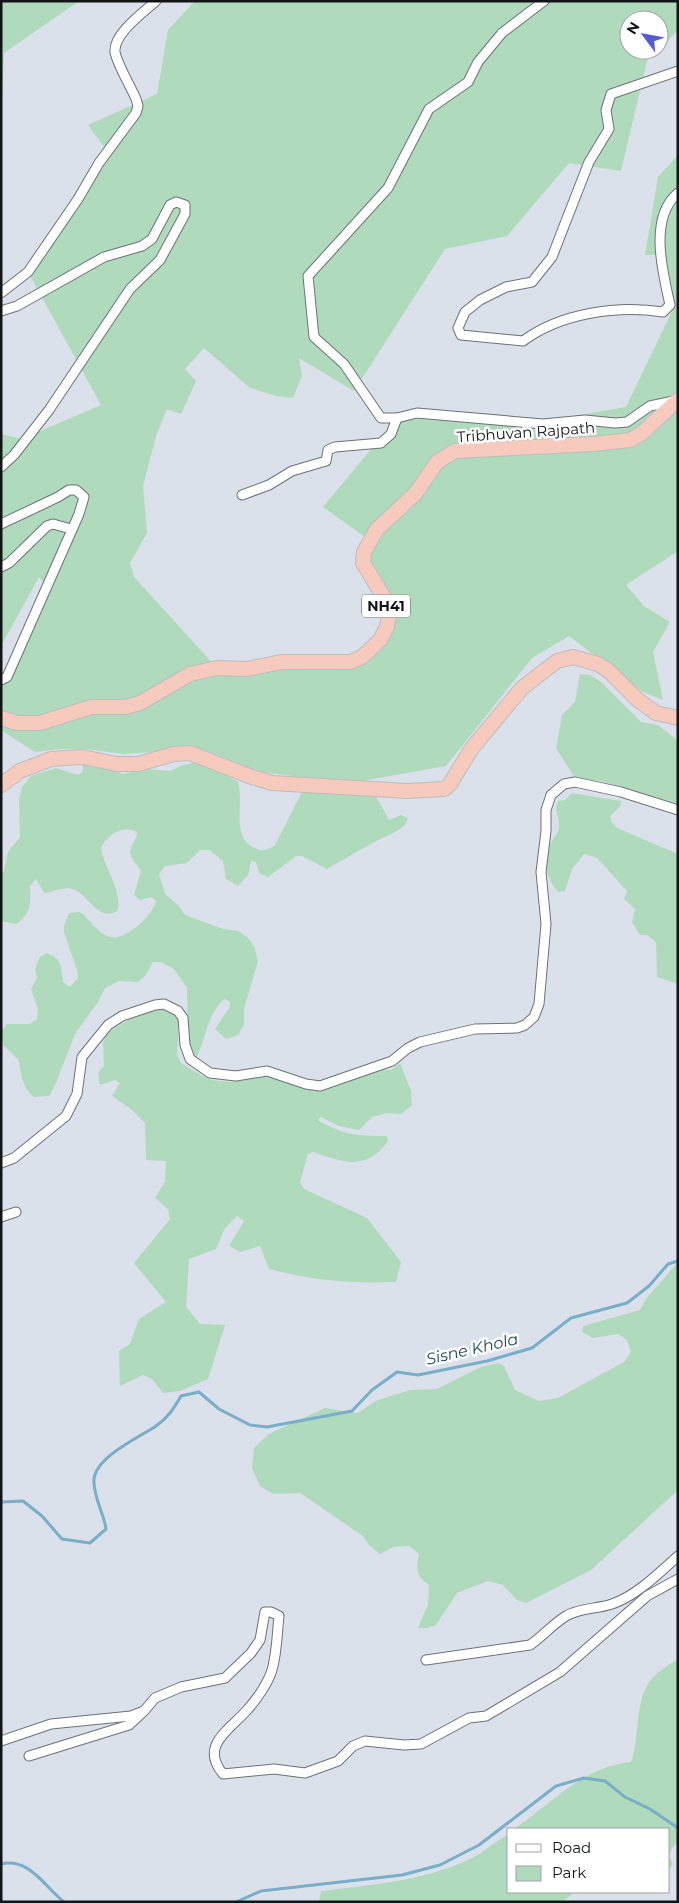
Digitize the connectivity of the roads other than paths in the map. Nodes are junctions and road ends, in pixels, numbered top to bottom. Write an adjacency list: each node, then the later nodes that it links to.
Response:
1 (156, 1): 5 (street)
2 (544, 1): 8 (street)
3 (678, 71): 4 (street)
4 (678, 193)
5 (1, 294)
6 (1, 311): 9 (street)
7 (678, 400): 8 (street); 15 (highway, Tribhuvan Rajpath / NH41)
8 (397, 418): 10 (street)
9 (1, 467)
10 (242, 495)
11 (1, 524): 12 (street)
12 (71, 529): 13 (street); 14 (street)
13 (1, 567)
14 (1, 680)
15 (1, 718)
16 (678, 718): 17 (highway)
17 (1, 785)
18 (678, 810): 19 (street)
19 (1, 1163)
20 (16, 1212): 21 (street)
21 (1, 1217)
22 (678, 1556): 24 (street)
23 (678, 1579): 25 (street)
24 (639, 1588): 25 (street); 26 (street)
25 (648, 1596): 27 (street)
26 (426, 1660)
27 (144, 1711): 28 (street); 29 (street)
28 (1, 1741)
29 (29, 1756)

